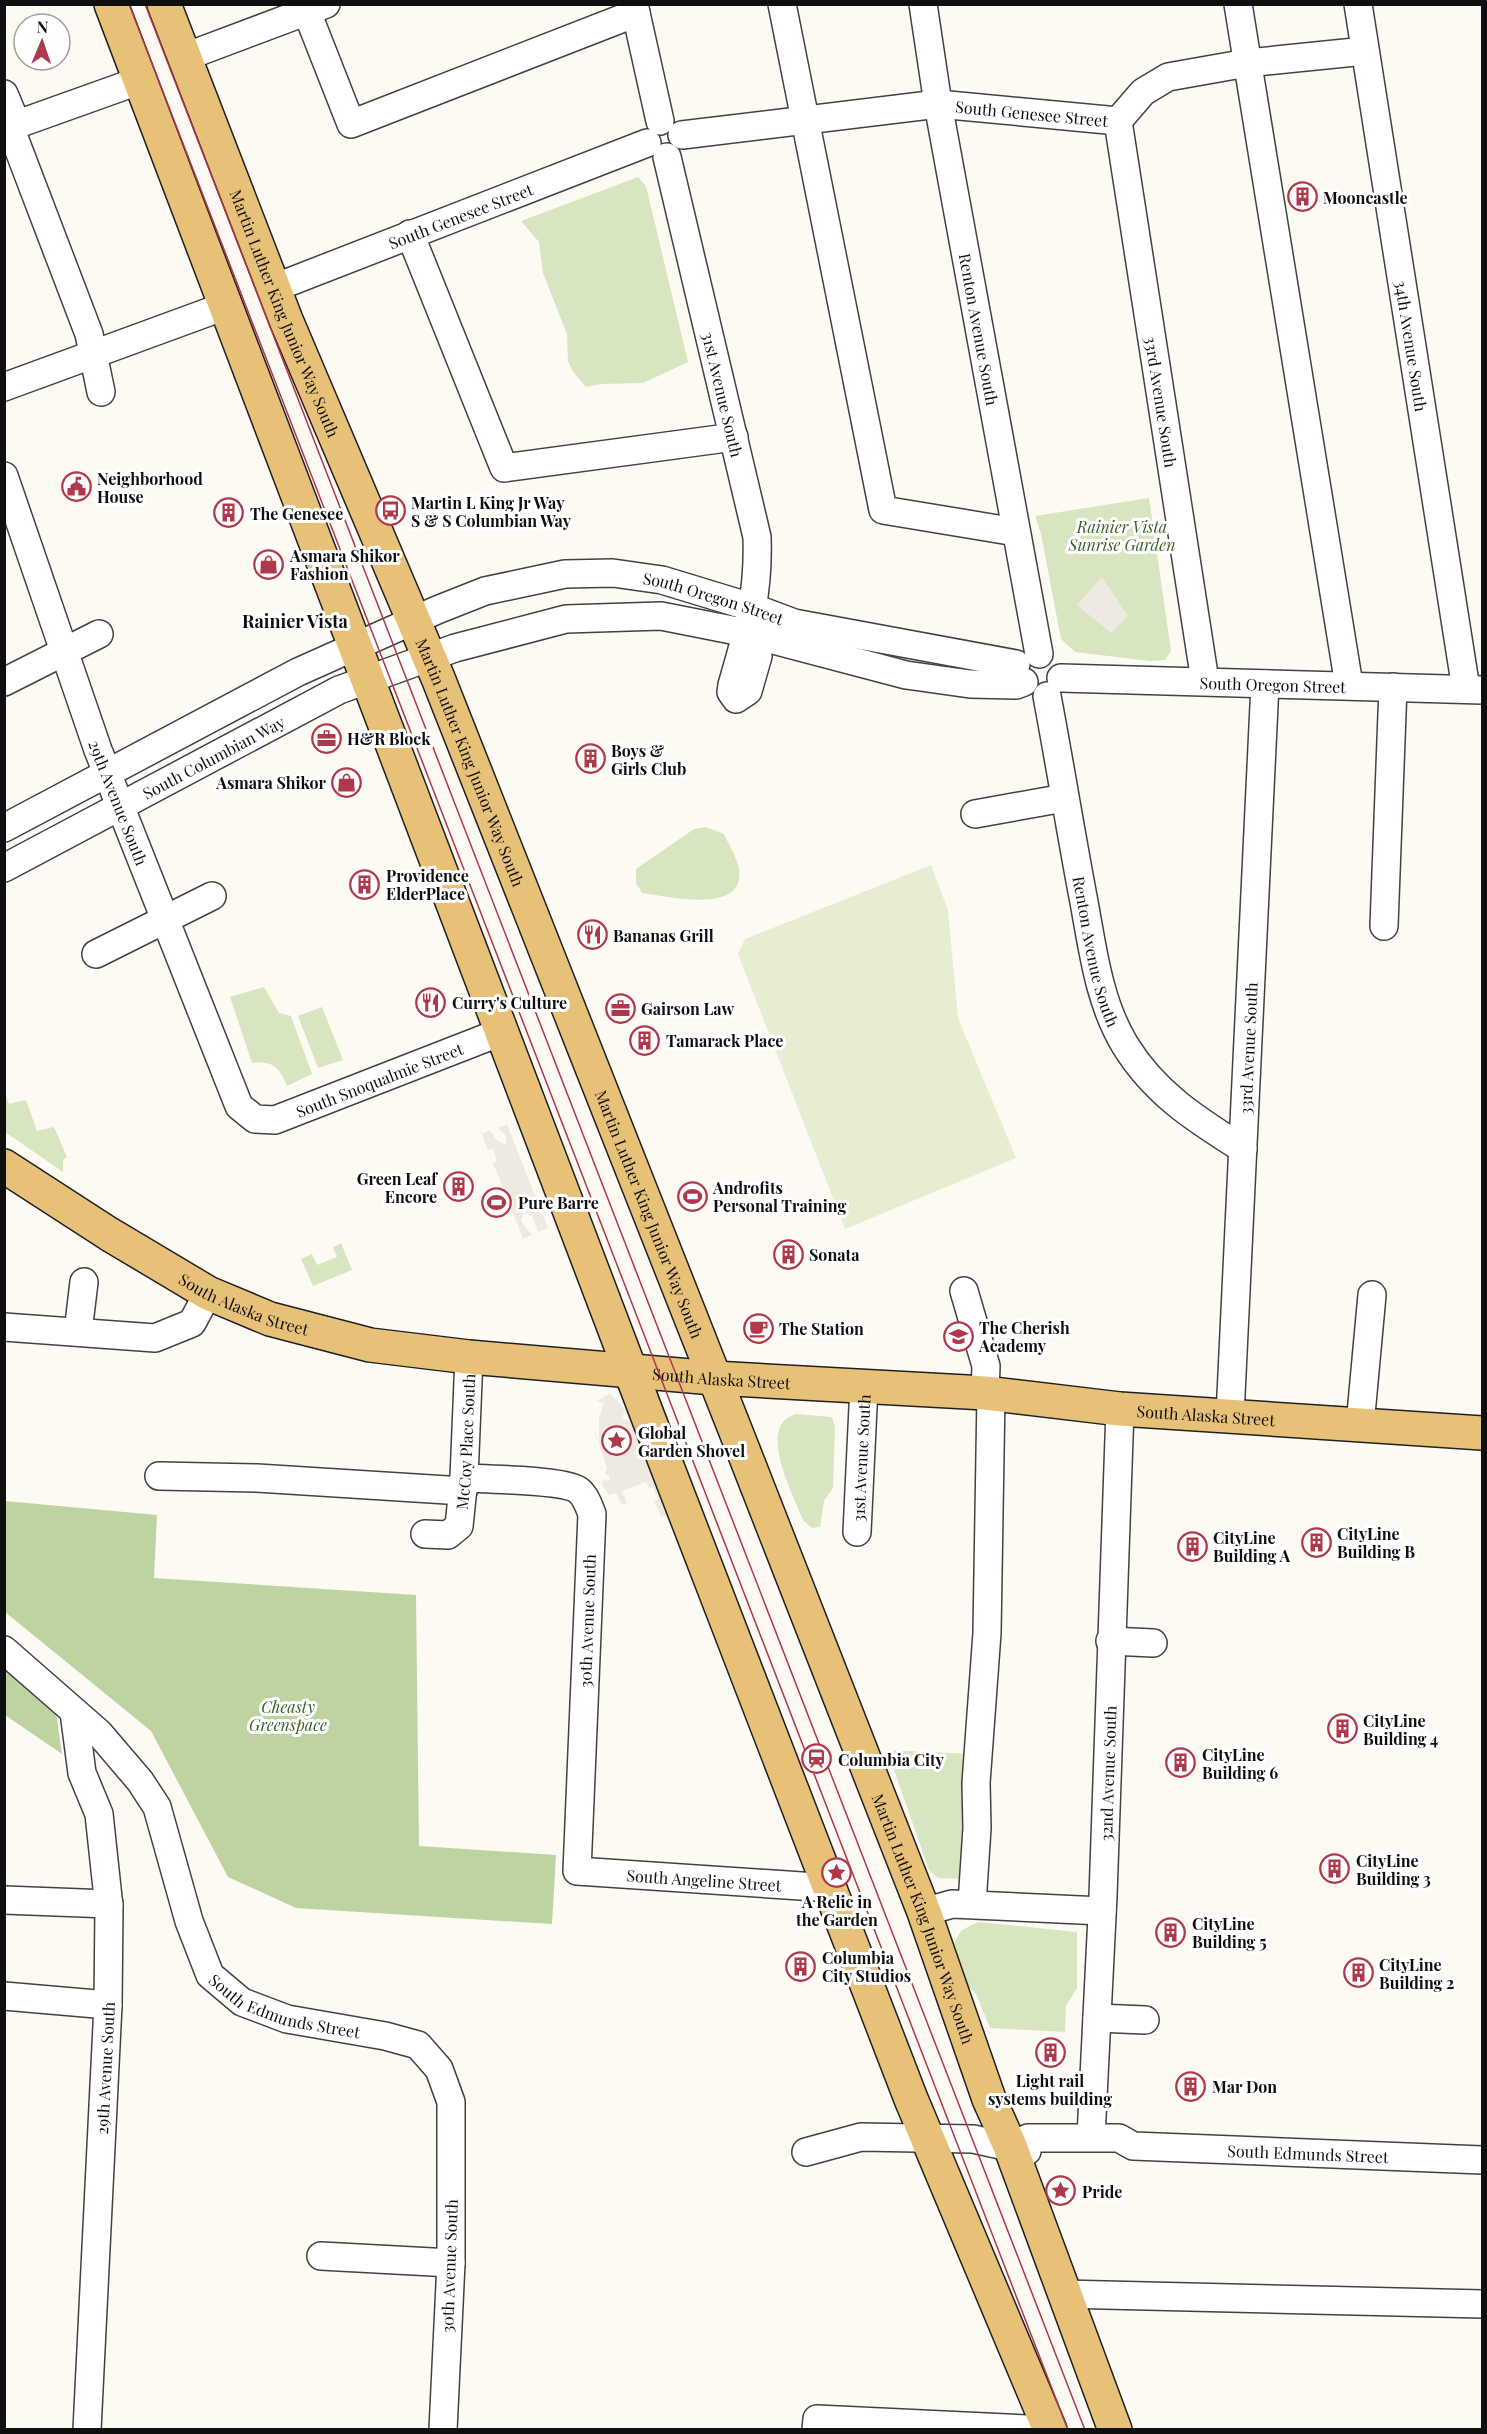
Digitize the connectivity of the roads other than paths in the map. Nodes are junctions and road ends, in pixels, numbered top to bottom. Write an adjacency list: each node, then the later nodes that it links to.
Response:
1 (111, 4): 12 (main road)
2 (164, 4): 10 (main road, Martin Luther King Junior Way South)
3 (782, 4): 15 (street)
4 (923, 4): 14 (street, Renton Avenue South)
5 (1238, 4): 11 (street)
6 (1358, 4): 9 (street, 34th Avenue South)
7 (314, 8): 8 (street); 10 (street)
8 (635, 9): 18 (street, 31st Avenue South)
9 (1365, 51): 11 (street, South Genesee Street); 43 (street, 34th Avenue South)
10 (184, 57): 20 (main road, Martin Luther King Junior Way South)
11 (1247, 63): 16 (street, South Genesee Street); 40 (street)
12 (141, 80): 17 (street); 21 (main road)
13 (4, 94): 17 (street)
14 (938, 104): 15 (street, South Genesee Street); 16 (street, South Genesee Street); 27 (street, Renton Avenue South)
15 (803, 119): 18 (street, South Genesee Street); 27 (street)
16 (1118, 121): 37 (street, 33rd Avenue South)
17 (10, 127): 22 (street)
18 (664, 139): 19 (street, South Genesee Street); 25 (street, 31st Avenue South)
19 (410, 234): 20 (street, South Genesee Street); 25 (street)
20 (274, 288): 30 (main road, Martin Luther King Junior Way South)
21 (225, 306): 22 (street); 32 (main road)
22 (93, 355): 23 (street); 24 (street)
23 (4, 387)
24 (101, 392)
25 (734, 437): 29 (street, 31st Avenue South)
26 (4, 476): 28 (street, 29th Avenue South)
27 (1016, 532): 35 (street, Renton Avenue South)
28 (14, 536): 33 (street, 29th Avenue South)
29 (751, 620): 30 (street, South Oregon Street); 34 (street, South Oregon Street); 35 (street, South Oregon Street)
30 (413, 621): 32 (street, South Columbian Way); 34 (main road, Martin Luther King Junior Way South)
31 (99, 634): 33 (street)
32 (356, 648): 36 (main road); 44 (street, South Columbian Way)
33 (63, 652): 38 (street); 44 (street, 29th Avenue South)
34 (428, 658): 36 (street, South Columbian Way); 66 (main road, Martin Luther King Junior Way South)
35 (1026, 667): 41 (street)
36 (367, 679): 46 (street, South Columbian Way); 54 (main road)
37 (1205, 681): 39 (street, South Oregon Street); 41 (street, South Oregon Street)
38 (4, 682)
39 (1266, 684): 40 (street, South Oregon Street); 56 (street, 33rd Avenue South)
40 (1349, 685): 42 (street, South Oregon Street)
41 (1054, 687): 45 (street, Renton Avenue South)
42 (1393, 687): 43 (street, South Oregon Street); 52 (street)
43 (1474, 690)
44 (107, 774): 46 (street, 29th Avenue South); 48 (street, South Columbian Way)
45 (1064, 798): 47 (street); 56 (street, Renton Avenue South)
46 (121, 808): 49 (street, South Columbian Way); 51 (street, 29th Avenue South)
47 (975, 814)
48 (4, 828)
49 (4, 868)
50 (212, 896): 51 (street)
51 (165, 921): 53 (street); 55 (street, 29th Avenue South)
52 (1384, 926)
53 (96, 954)
54 (501, 1032): 55 (street, South Snoqualmie Street); 65 (main road)
55 (255, 1119)
56 (1243, 1149): 70 (street, 33rd Avenue South)
57 (4, 1166): 60 (main road, South Alaska Street)
58 (84, 1282): 63 (street)
59 (964, 1291): 68 (street)
60 (208, 1293): 63 (street); 64 (main road, South Alaska Street)
61 (1372, 1295): 71 (street)
62 (4, 1327): 63 (street)
63 (78, 1332)
64 (469, 1357): 65 (main road, South Alaska Street); 74 (street, McCoy Place South)
65 (630, 1370): 66 (main road, South Alaska Street); 82 (main road)
66 (714, 1378): 67 (main road, South Alaska Street); 87 (main road, Martin Luther King Junior Way South)
67 (864, 1386): 68 (main road, South Alaska Street); 75 (street, 31st Avenue South)
68 (988, 1393): 69 (main road, South Alaska Street); 85 (street)
69 (1120, 1409): 70 (main road, South Alaska Street); 77 (street, 32nd Avenue South)
70 (1230, 1416): 71 (main road, South Alaska Street)
71 (1360, 1425): 72 (main road, South Alaska Street)
72 (1482, 1433)
73 (159, 1476): 74 (street, 30th Avenue South)
74 (464, 1484): 76 (street, McCoy Place South); 81 (street, 30th Avenue South)
75 (856, 1532)
76 (425, 1534)
77 (1110, 1641): 78 (street); 86 (street, 32nd Avenue South)
78 (1153, 1643)
79 (4, 1650): 80 (street, South Edmunds Street)
80 (74, 1712): 84 (street, 29th Avenue South); 92 (street, South Edmunds Street)
81 (577, 1871): 82 (street, South Angeline Street)
82 (831, 1888): 94 (main road)
83 (4, 1900): 84 (street)
84 (109, 1904): 89 (street, 29th Avenue South)
85 (972, 1904): 86 (street); 87 (street)
86 (1102, 1911): 90 (street, 32nd Avenue South)
87 (924, 1912): 95 (main road, Martin Luther King Junior Way South)
88 (4, 1996): 89 (street)
89 (108, 2005): 104 (street, 29th Avenue South)
90 (1097, 2018): 91 (street); 93 (street, 32nd Avenue South)
91 (1145, 2020)
92 (451, 2102): 100 (street, 30th Avenue South)
93 (1091, 2137): 95 (street, South Edmunds Street); 96 (street, South Edmunds Street)
94 (927, 2138): 95 (street, South Edmunds Street); 97 (street, South Edmunds Street); 106 (main road)
95 (1010, 2146): 96 (street, South Edmunds Street); 101 (main road, Martin Luther King Junior Way South)
96 (1133, 2146): 98 (street, South Edmunds Street)
97 (806, 2152)
98 (1482, 2160)
99 (321, 2256): 100 (street)
100 (450, 2263): 105 (street, 30th Avenue South)
101 (1063, 2294): 102 (street); 107 (main road, Martin Luther King Junior Way South)
102 (1482, 2304)
103 (817, 2424): 106 (street)
104 (87, 2430)
105 (443, 2430)
106 (1049, 2430)
107 (1115, 2430)

